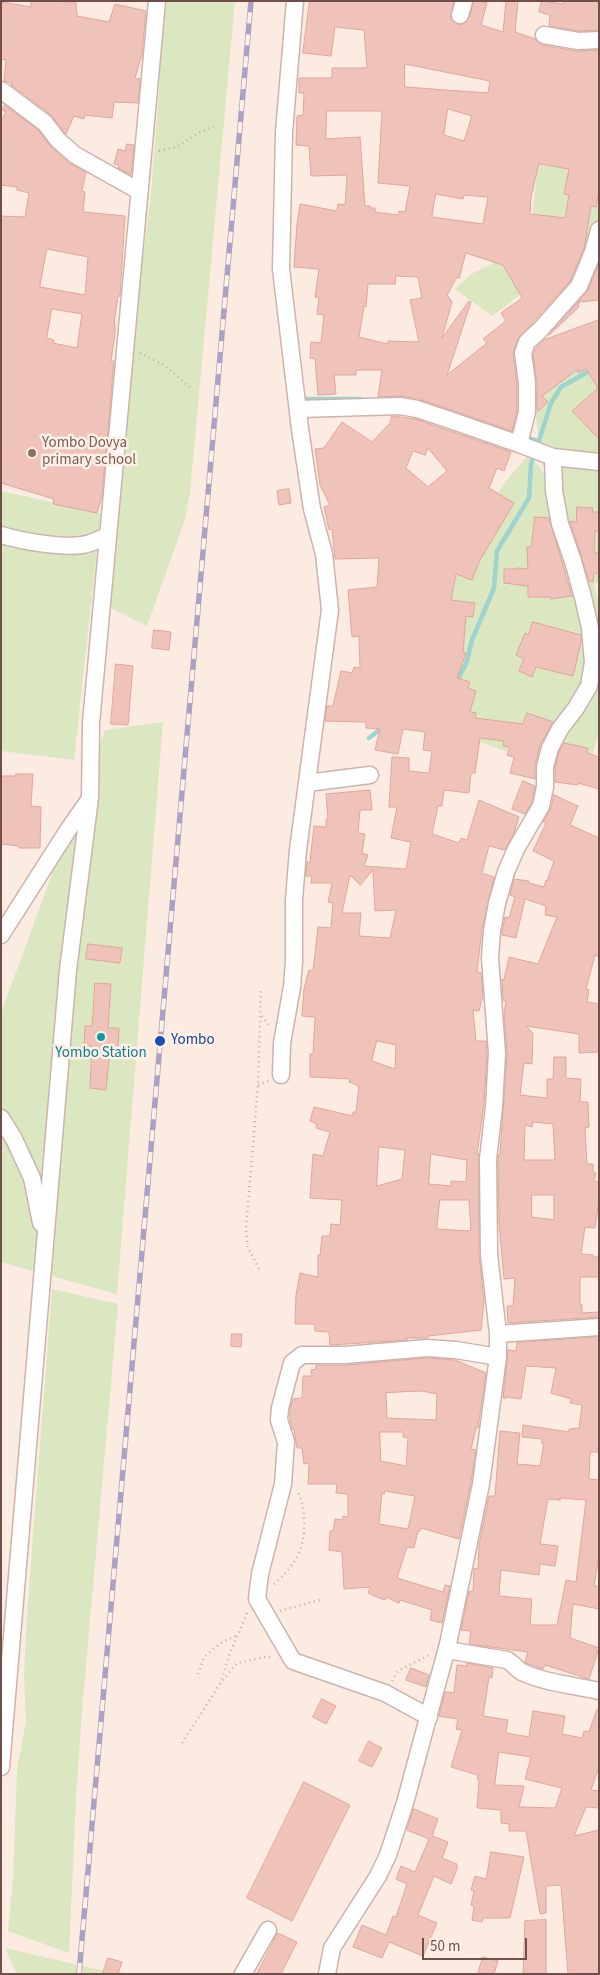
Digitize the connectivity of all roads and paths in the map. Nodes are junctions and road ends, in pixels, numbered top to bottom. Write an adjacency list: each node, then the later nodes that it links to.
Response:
1 (157, 1): 7 (street)
2 (296, 1): 12 (street)
3 (544, 35): 4 (street)
4 (599, 40)
5 (1, 90): 8 (street)
6 (217, 125): 7 (path)
7 (143, 155): 8 (street)
8 (139, 191): 10 (street)
9 (599, 230): 13 (street)
10 (125, 345): 11 (path); 17 (street)
11 (193, 390)
12 (298, 409): 13 (street); 19 (street)
13 (519, 444): 14 (street)
14 (553, 457): 15 (street); 28 (street)
15 (599, 462)
16 (1, 535): 17 (street)
17 (107, 536): 20 (street)
18 (370, 775): 19 (street)
19 (307, 783): 23 (street)
20 (90, 798): 21 (street); 25 (street)
21 (1, 935)
22 (261, 989): 26 (path)
23 (281, 1075)
24 (1, 1118): 25 (street)
25 (45, 1241): 33 (street)
26 (259, 1269)
27 (599, 1327): 28 (street)
28 (498, 1334): 29 (street)
29 (498, 1357): 30 (street); 36 (street)
30 (283, 1484): 31 (street); 31 (path)
31 (256, 1599): 34 (street); 35 (path)
32 (323, 1599): 34 (path)
33 (7, 1608): 42 (street)
34 (267, 1615): 37 (street)
35 (238, 1634): 38 (path); 39 (path)
36 (448, 1647): 40 (street); 41 (path); 43 (street)
37 (293, 1661): 39 (path); 41 (street)
38 (198, 1674)
39 (220, 1684): 44 (path)
40 (599, 1691)
41 (385, 1693): 43 (street)
42 (4, 1700): 45 (street)
43 (430, 1717): 48 (street)
44 (182, 1743)
45 (1, 1767)
46 (268, 1930): 47 (street)
47 (243, 1974)
48 (327, 1974)

